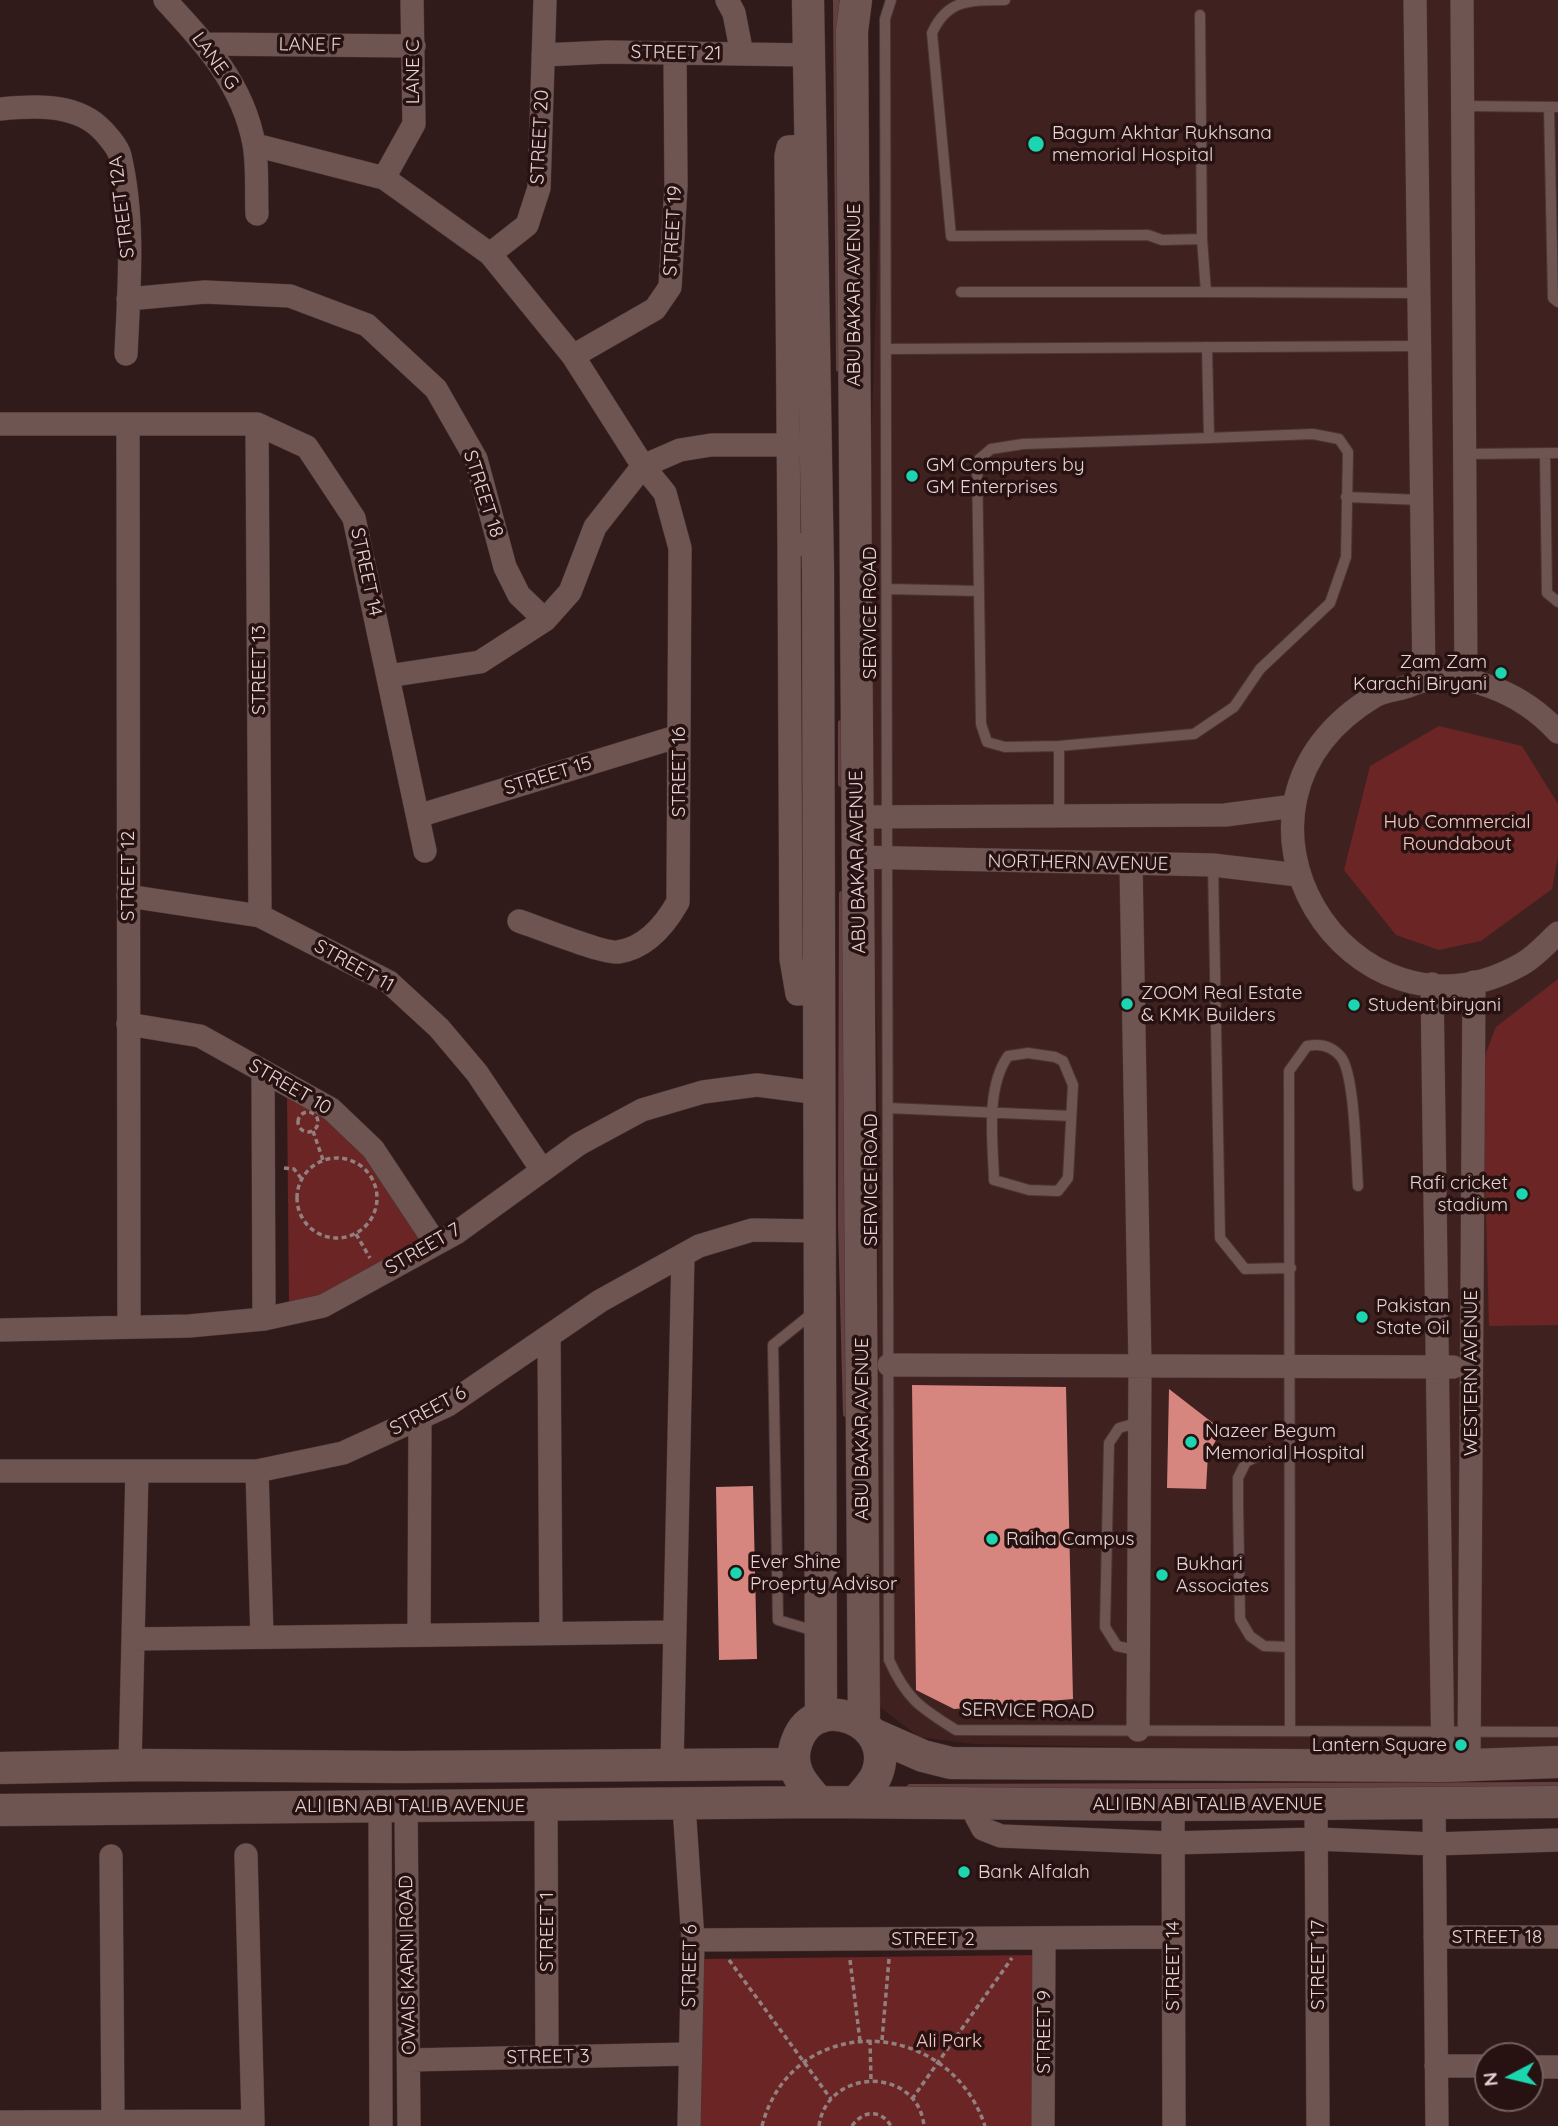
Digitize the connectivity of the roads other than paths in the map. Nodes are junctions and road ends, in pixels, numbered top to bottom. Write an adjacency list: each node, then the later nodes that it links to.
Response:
1 (165, 0): 12 (street, LANE G)
2 (412, 0): 13 (street, LANE C)
3 (544, 0): 16 (street, STREET 20)
4 (727, 0): 15 (street)
5 (808, 0): 17 (main road, ABU BAKAR AVENUE)
6 (856, 0): 59 (main road, ABU BAKAR AVENUE)
7 (891, 0): 33 (lane, SERVICE ROAD)
8 (1005, 0): 24 (lane)
9 (1415, 0): 28 (street)
10 (1462, 0): 18 (street)
11 (1200, 15): 24 (lane)
12 (206, 44): 13 (street, LANE F); 21 (street, LANE G)
13 (414, 46): 22 (street, LANE C)
14 (674, 53): 15 (street, STREET 21); 16 (street, STREET 21); 35 (street, STREET 19)
15 (742, 54): 17 (street, STREET 21)
16 (543, 55): 25 (street, STREET 20)
17 (809, 55): 40 (main road, ABU BAKAR AVENUE)
18 (1463, 106): 19 (lane); 43 (street)
19 (1553, 107): 30 (lane)
20 (0, 109): 29 (street, STREET 12A)
21 (255, 145): 22 (street); 23 (street, LANE G)
22 (384, 178): 25 (street, STREET 16)
23 (257, 214)
24 (1202, 239): 27 (lane)
25 (490, 254): 35 (street, STREET 16)
26 (961, 292): 27 (lane)
27 (1206, 292): 28 (lane)
28 (1419, 293): 31 (street)
29 (128, 299): 34 (street, STREET 12A); 50 (street, STREET 18)
30 (1558, 302)
31 (1420, 346): 32 (lane); 46 (street)
32 (1207, 347): 33 (lane); 39 (lane)
33 (886, 349): 47 (lane, SERVICE ROAD)
34 (127, 354)
35 (573, 356): 44 (street, STREET 16)
36 (0, 424): 37 (street, STREET 14)
37 (128, 424): 38 (street, STREET 14); 68 (street, STREET 12)
38 (257, 424): 51 (street, STREET 14); 69 (street, STREET 13)
39 (1209, 438): 45 (lane); 48 (lane)
40 (801, 445): 44 (street); 76 (main road, ABU BAKAR AVENUE)
41 (1545, 453): 42 (lane); 43 (lane); 49 (lane)
42 (1558, 453)
43 (1465, 454): 53 (street)
44 (643, 466): 50 (street); 55 (street, STREET 16)
45 (1346, 497): 46 (lane); 56 (lane)
46 (1422, 500): 52 (street)
47 (888, 589): 48 (lane); 61 (lane, SERVICE ROAD)
48 (979, 591): 56 (lane)
49 (1558, 603)
50 (545, 620): 51 (street)
51 (388, 676): 58 (street, STREET 14)
52 (1424, 680): 53 (street); 57 (street)
53 (1466, 680): 54 (street)
54 (1558, 732)
55 (679, 736): 58 (street, STREET 15); 70 (street, STREET 16)
56 (1059, 746): 60 (lane)
57 (1294, 806): 60 (street); 67 (street)
58 (418, 816): 62 (street, STREET 14)
59 (857, 817): 61 (street); 63 (main road, ABU BAKAR AVENUE)
60 (1059, 817): 61 (street)
61 (888, 818): 64 (lane, SERVICE ROAD)
62 (425, 850)
63 (858, 856): 64 (street, NORTHERN AVENUE); 111 (main road, ABU BAKAR AVENUE)
64 (889, 859): 65 (street, NORTHERN AVENUE); 77 (lane, SERVICE ROAD)
65 (1131, 864): 66 (street, NORTHERN AVENUE); 92 (street)
66 (1213, 865): 67 (street, NORTHERN AVENUE); 85 (lane)
67 (1298, 875): 73 (street)
68 (128, 896): 69 (street, STREET 11); 74 (street, STREET 12)
69 (261, 916): 80 (street, STREET 11)
70 (519, 921)
71 (1558, 933): 72 (street)
72 (1474, 982): 73 (street); 95 (street, WESTERN AVENUE)
73 (1432, 984): 94 (street, WESTERN AVENUE)
74 (128, 1024): 75 (street, STREET 10); 88 (street, STREET 12)
75 (263, 1071): 83 (street, STREET 10); 87 (street)
76 (819, 1093): 80 (street, STREET 7); 82 (main road, ABU BAKAR AVENUE)
77 (888, 1108): 78 (lane); 91 (lane, SERVICE ROAD)
78 (993, 1111): 79 (lane); 79 (lane); 79 (lane)
79 (1071, 1116)
80 (542, 1170): 83 (street, STREET 7)
81 (1358, 1186): 85 (lane)
82 (819, 1231): 84 (street, STREET 6); 86 (main road, ABU BAKAR AVENUE)
83 (436, 1244): 87 (street, STREET 7)
84 (683, 1255): 90 (street, STREET 6); 102 (street)
85 (1291, 1268): 93 (lane)
86 (819, 1308): 104 (main road, ABU BAKAR AVENUE); 104 (lane)
87 (264, 1319): 88 (street, STREET 7)
88 (129, 1327): 89 (street, STREET 7)
89 (0, 1330)
90 (550, 1335): 96 (street, STREET 6); 103 (street)
91 (889, 1365): 92 (street); 112 (lane, SERVICE ROAD)
92 (1140, 1366): 93 (street); 97 (street)
93 (1289, 1366): 94 (street); 98 (lane)
94 (1437, 1367): 95 (street); 114 (street, WESTERN AVENUE)
95 (1471, 1368): 115 (street, WESTERN AVENUE)
96 (420, 1418): 101 (street, STREET 6); 105 (street)
97 (1140, 1422): 109 (street); 109 (lane)
98 (1289, 1450): 108 (lane); 108 (lane)
99 (0, 1471): 100 (street, STREET 6)
100 (137, 1471): 101 (street, STREET 6); 107 (street)
101 (257, 1471): 106 (street)
102 (675, 1632): 103 (street); 120 (street)
103 (551, 1633): 105 (street)
104 (821, 1633): 110 (main road, ABU BAKAR AVENUE)
105 (419, 1635): 106 (street)
106 (262, 1637): 107 (street)
107 (133, 1639): 119 (street)
108 (1289, 1647): 113 (lane)
109 (1139, 1651): 112 (street)
110 (821, 1717): 111 (main road); 118 (main road)
111 (868, 1729): 121 (main road, ALI IBN ABI TALIB AVENUE); 123 (main road)
112 (1138, 1730): 113 (lane, SERVICE ROAD)
113 (1290, 1731): 114 (lane, SERVICE ROAD)
114 (1443, 1731): 115 (lane, SERVICE ROAD); 121 (street, WESTERN AVENUE)
115 (1469, 1731): 116 (lane, SERVICE ROAD); 121 (street, WESTERN AVENUE)
116 (1558, 1731)
117 (1558, 1762): 121 (main road, ALI IBN ABI TALIB AVENUE)
118 (793, 1764): 120 (main road, ALI IBN ABI TALIB AVENUE); 124 (main road)
119 (130, 1765): 120 (main road, ALI IBN ABI TALIB AVENUE); 122 (main road, ALI IBN ABI TALIB AVENUE)
120 (672, 1765)
121 (1456, 1765)
122 (0, 1768)
123 (858, 1800): 124 (main road); 127 (main road, ALI IBN ABI TALIB AVENUE)
124 (819, 1802): 132 (main road, ALI IBN ABI TALIB AVENUE)
125 (1558, 1802): 126 (main road, ALI IBN ABI TALIB AVENUE)
126 (1434, 1803): 130 (main road, ALI IBN ABI TALIB AVENUE); 137 (street)
127 (975, 1804): 129 (main road, ALI IBN ABI TALIB AVENUE); 136 (street)
128 (393, 1805): 131 (main road, ALI IBN ABI TALIB AVENUE); 133 (main road, ALI IBN ABI TALIB AVENUE); 147 (street, OWAIS KARNI ROAD); 153 (street, OWAIS KARNI ROAD)
129 (1173, 1805): 130 (main road, ALI IBN ABI TALIB AVENUE); 136 (street, STREET 14)
130 (1316, 1805): 134 (street, STREET 17)
131 (546, 1806): 132 (main road, ALI IBN ABI TALIB AVENUE); 146 (street, STREET 1)
132 (684, 1806): 144 (street, STREET 6)
133 (0, 1810)
134 (1317, 1839): 136 (street); 137 (street); 158 (street, STREET 17)
135 (1558, 1840): 137 (street)
136 (1172, 1843): 140 (street, STREET 14)
137 (1434, 1844): 141 (street)
138 (246, 1855): 152 (street)
139 (111, 1856): 150 (street)
140 (1173, 1937): 143 (street, STREET 2); 157 (street, STREET 14)
141 (1435, 1937): 142 (street, STREET 18); 148 (street)
142 (1558, 1937)
143 (1035, 1938): 144 (street, STREET 2); 156 (street, STREET 9)
144 (703, 1940): 145 (street, STREET 6)
145 (688, 2054): 146 (street, STREET 3); 155 (street, STREET 6)
146 (547, 2057): 147 (street, STREET 3)
147 (409, 2060): 154 (street, OWAIS KARNI ROAD)
148 (1436, 2066): 149 (street); 159 (street)
149 (1474, 2066)
150 (113, 2120): 151 (street); 152 (street)
151 (0, 2122)
152 (253, 2123)
153 (381, 2126)
154 (409, 2126)
155 (689, 2126)
156 (1044, 2126)
157 (1174, 2126)
158 (1318, 2126)
159 (1437, 2126)

